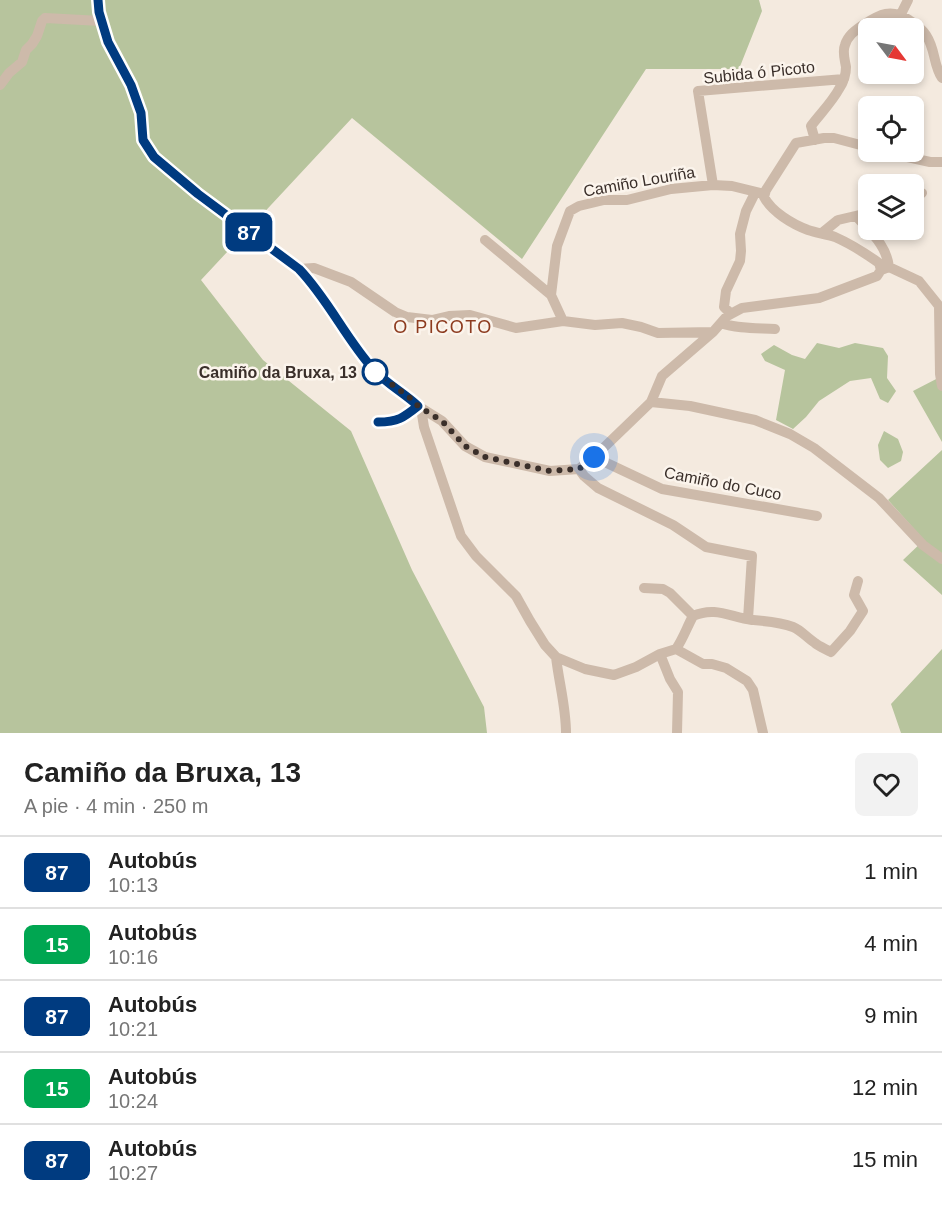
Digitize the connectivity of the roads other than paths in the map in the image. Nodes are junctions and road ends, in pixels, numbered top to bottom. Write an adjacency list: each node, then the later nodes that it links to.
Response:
1 (98, 0): 4 (street)
2 (908, 0): 3 (street)
3 (901, 15): 5 (street); 6 (street)
4 (101, 21): 7 (street); 18 (street)
5 (942, 78)
6 (844, 79): 8 (street); 12 (street, Subida ó Picoto)
7 (0, 85)
8 (815, 140): 9 (street); 13 (street)
9 (858, 144)
10 (924, 161): 11 (street)
11 (942, 162)
12 (713, 185): 13 (street, Camiño Louriña); 19 (street, Camiño Louriña)
13 (759, 193): 15 (street); 21 (street)
14 (856, 216): 15 (street); 17 (street)
15 (822, 233): 17 (street)
16 (485, 240): 19 (street)
17 (885, 268): 20 (street); 21 (street)
18 (299, 269): 22 (street); 27 (street)
19 (551, 296): 22 (street)
20 (940, 306): 25 (street)
21 (731, 314): 23 (street)
22 (563, 321): 23 (street)
23 (717, 327): 24 (street); 26 (street)
24 (775, 329)
25 (942, 386)
26 (651, 402): 29 (street); 32 (street)
27 (419, 407): 28 (street); 30 (street); 39 (street)
28 (378, 422)
29 (594, 457): 30 (street); 31 (street, Camiño do Cuco)
30 (579, 469): 36 (street)
31 (817, 516)
32 (942, 559)
33 (858, 581): 36 (street)
34 (644, 588): 35 (street)
35 (693, 616): 36 (street); 37 (street)
36 (748, 619)
37 (676, 649): 38 (street); 42 (street)
38 (660, 654): 39 (street); 41 (street)
39 (556, 657): 40 (street)
40 (566, 733)
41 (677, 733)
42 (763, 733)

